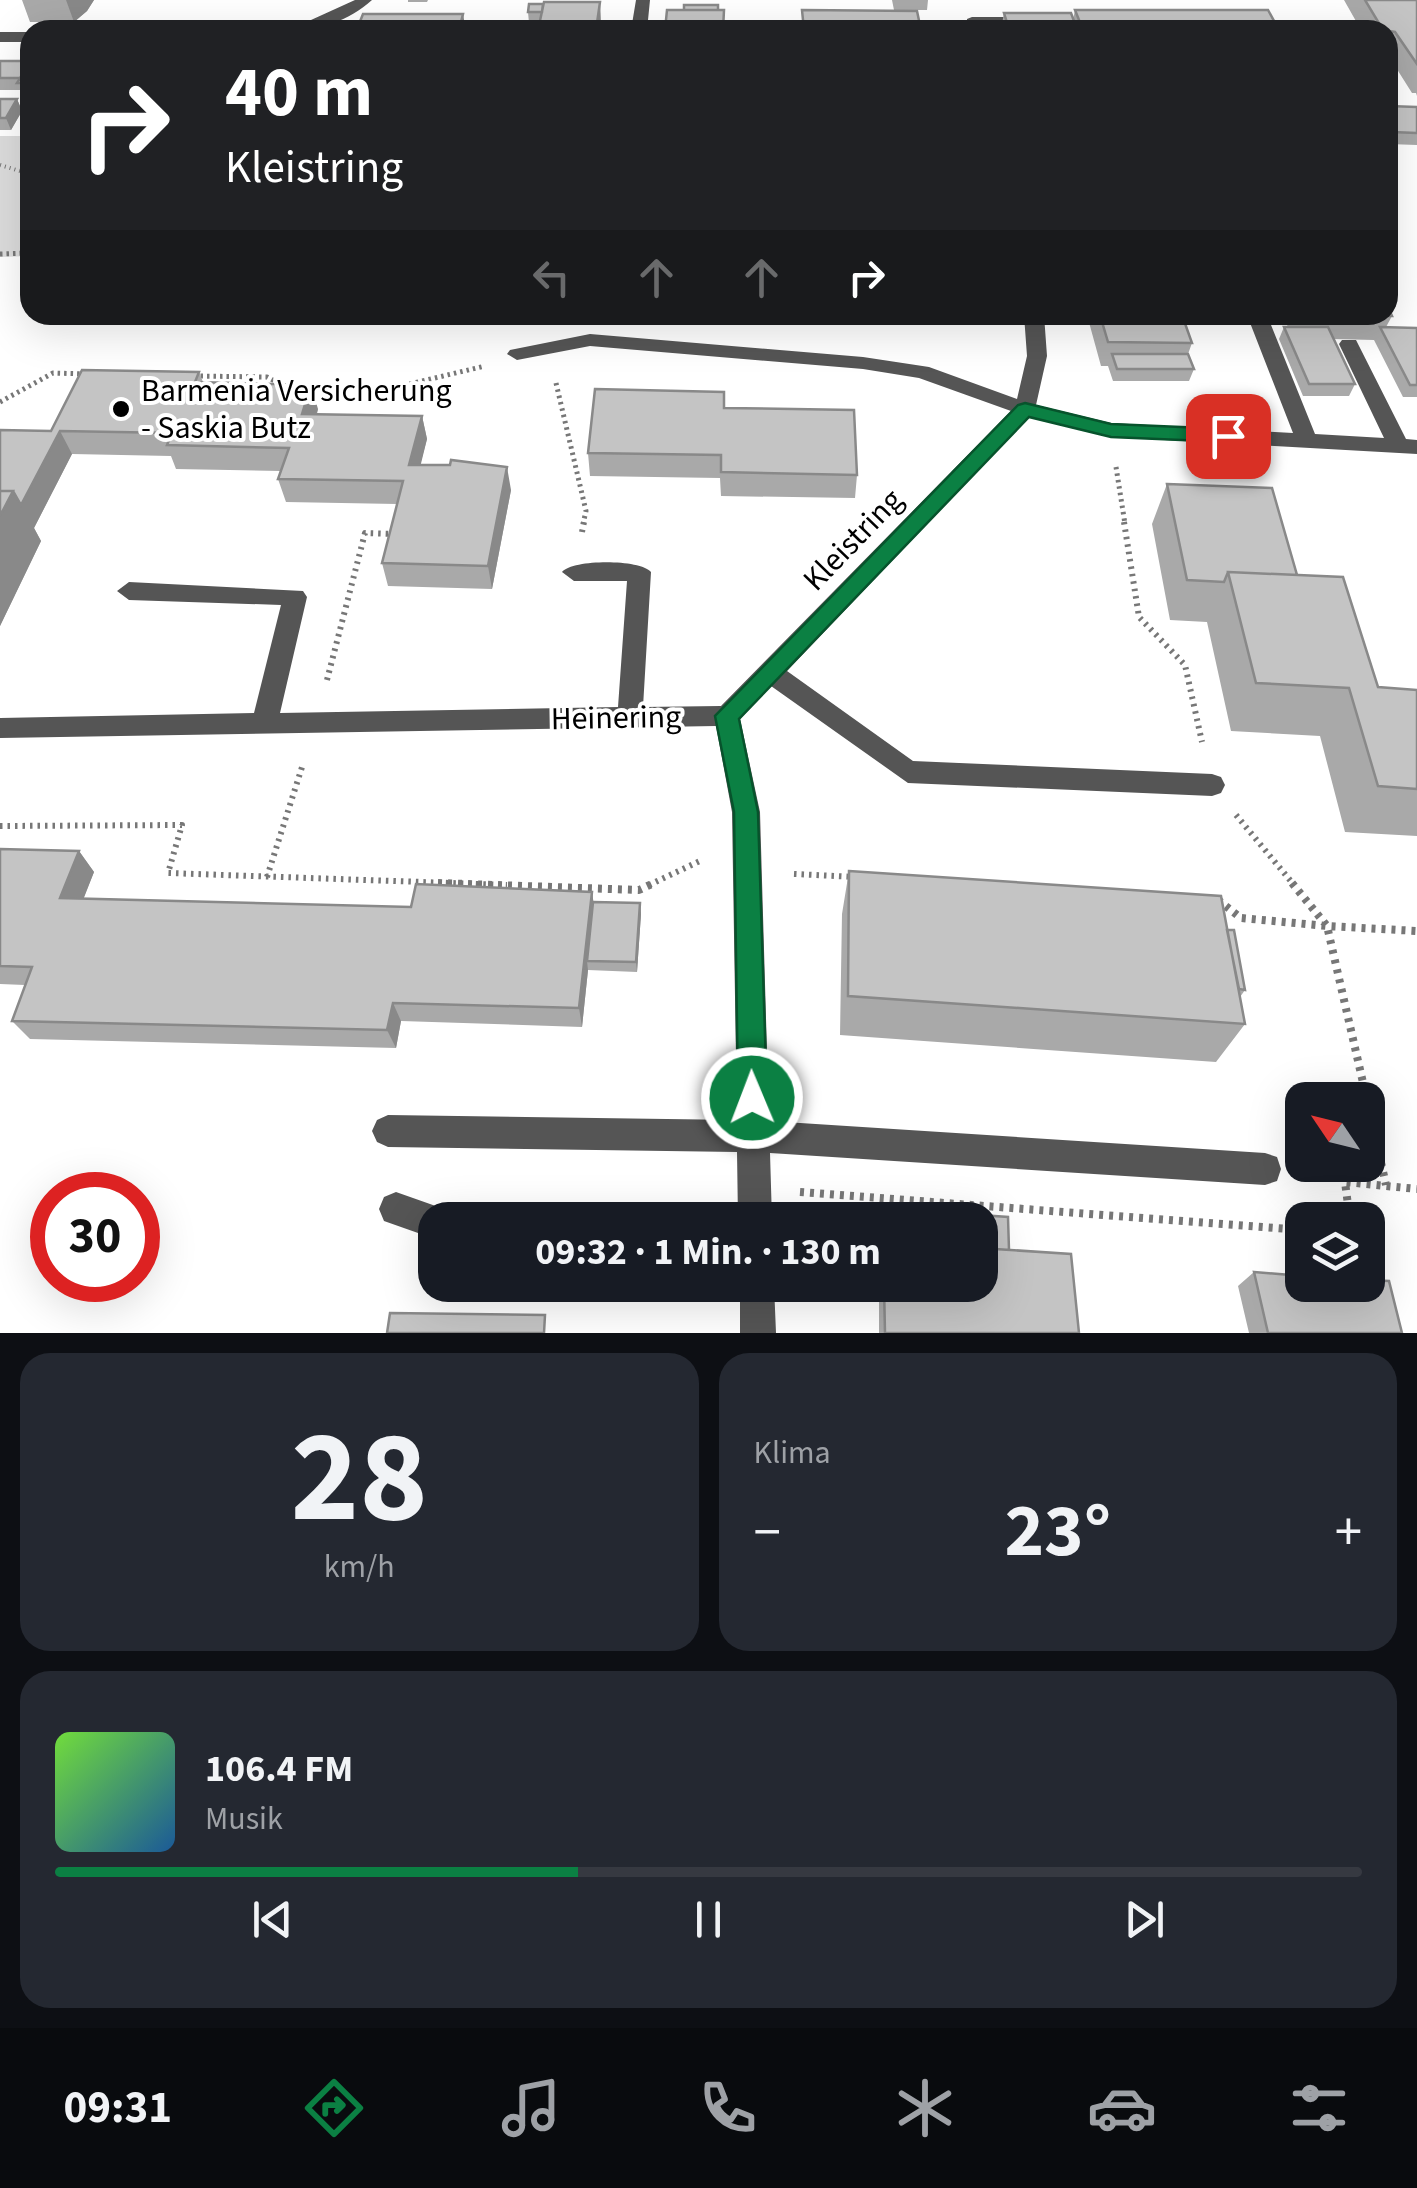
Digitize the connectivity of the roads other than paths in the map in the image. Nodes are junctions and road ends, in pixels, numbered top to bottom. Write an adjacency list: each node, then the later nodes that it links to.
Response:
1 (366, 0): 2 (street)
2 (329, 20)
3 (1035, 325): 7 (street)
4 (1262, 325): 8 (street)
5 (1349, 344): 9 (street)
6 (517, 354): 7 (street)
7 (1025, 409): 8 (street); 12 (street, Kleistring)
8 (1306, 439): 9 (street)
9 (1407, 446)
10 (574, 572): 14 (street)
11 (129, 591): 15 (street)
12 (770, 672): 13 (street, Kleistring); 17 (street)
13 (727, 716): 14 (street, Heinering); 19 (street, Heinering)
14 (630, 718): 15 (street, Heinering)
15 (264, 724): 16 (street, Heinering)
16 (0, 728)
17 (1212, 785)
18 (388, 1131): 19 (street)
19 (753, 1136): 20 (street); 21 (street, Heinering)
20 (1265, 1170)
21 (754, 1202)
22 (396, 1209): 23 (street)
23 (418, 1216)
24 (757, 1302): 25 (street)
25 (758, 1333)

